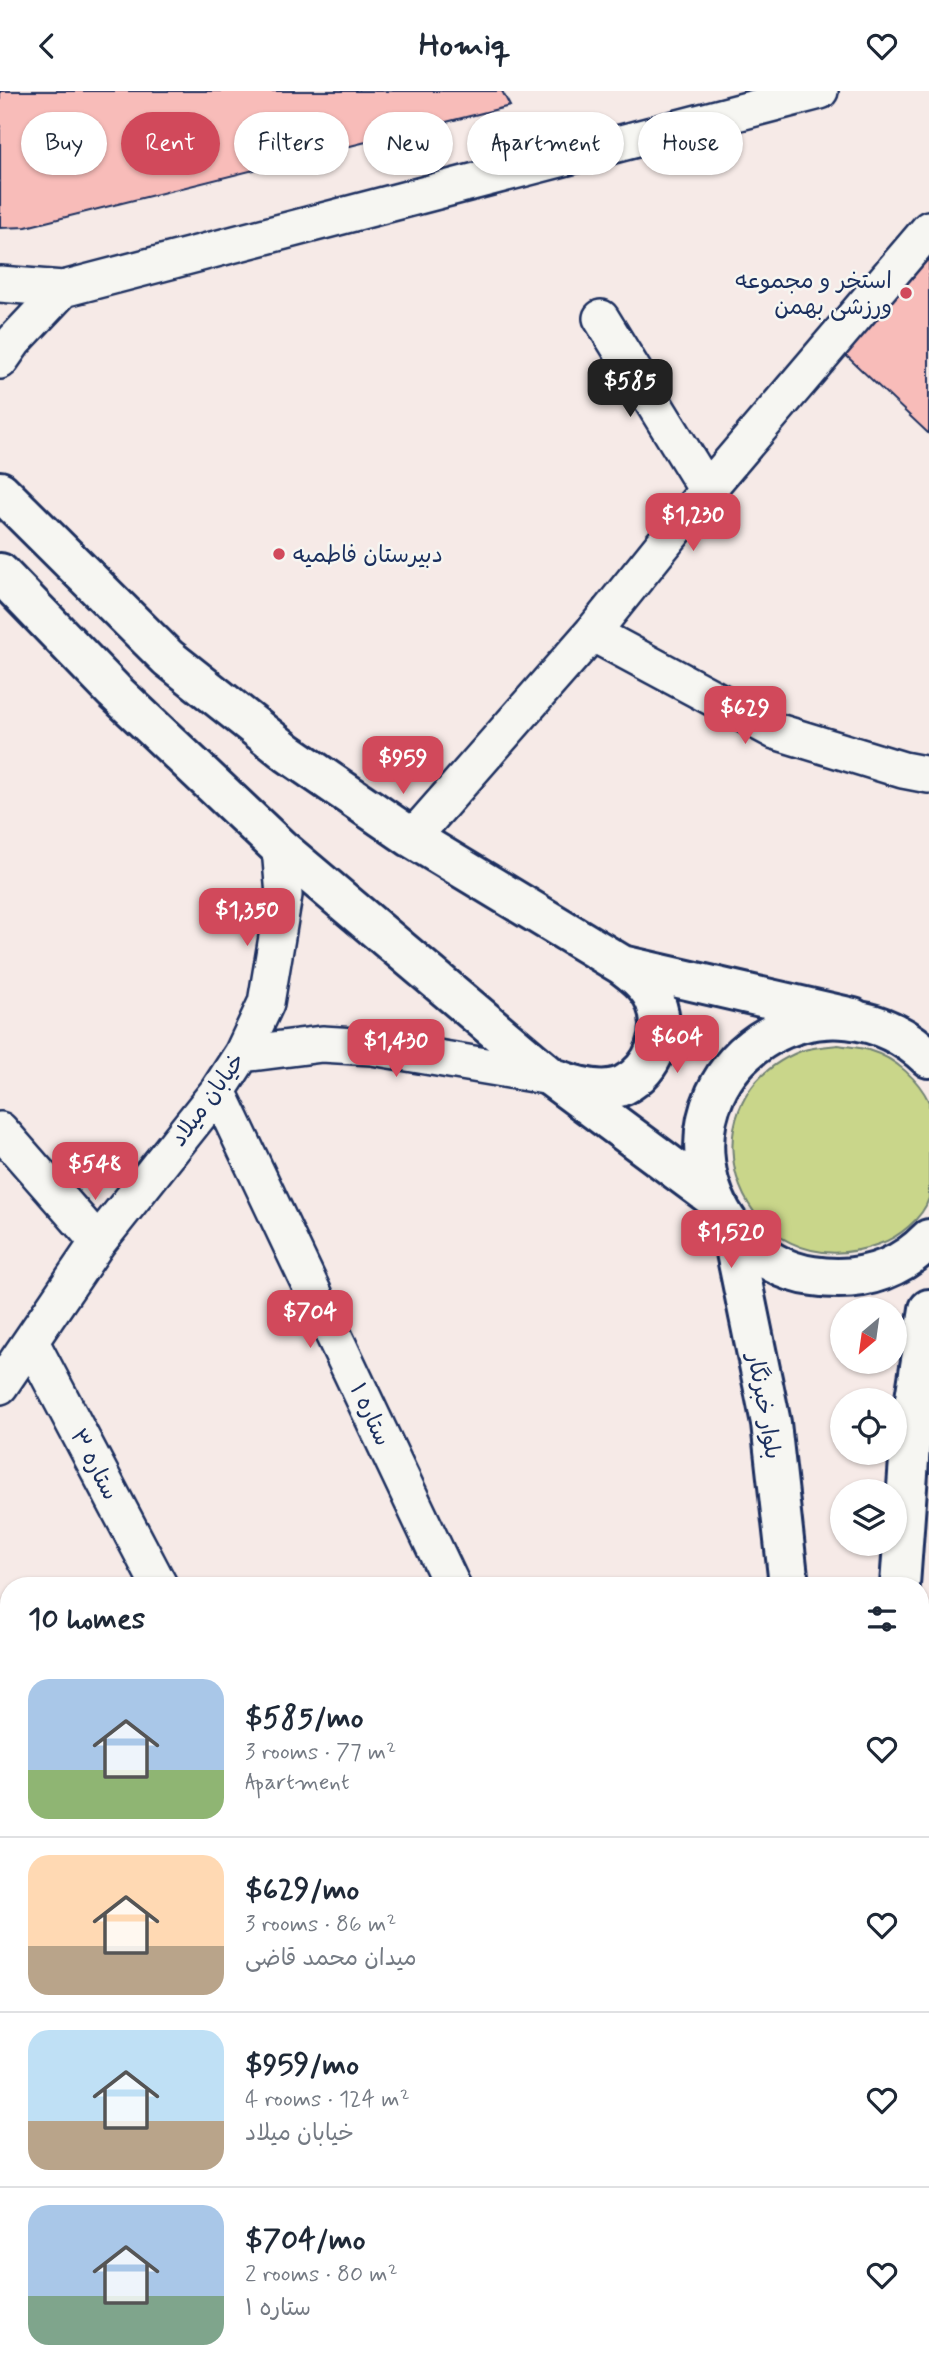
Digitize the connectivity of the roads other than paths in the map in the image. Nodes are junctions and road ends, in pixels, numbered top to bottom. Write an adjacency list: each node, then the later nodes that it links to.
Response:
1 (820, 91): 4 (street)
2 (929, 229): 7 (street)
3 (0, 284): 4 (street)
4 (63, 289): 6 (street)
5 (601, 319): 7 (street)
6 (0, 361)
7 (707, 490): 10 (street)
8 (4, 492): 12 (main road)
9 (0, 573): 13 (main road)
10 (592, 633): 11 (street); 12 (street)
11 (929, 775)
12 (412, 838): 14 (main road)
13 (280, 848): 17 (street, خیابان میلاد); 19 (main road)
14 (622, 965): 15 (main road); 19 (main road)
15 (868, 1022): 16 (main road); 18 (main road); 22 (main road, بلوار خبرنگار)
16 (929, 1038)
17 (242, 1054): 19 (street); 20 (street, خیابان میلاد)
18 (929, 1058)
19 (551, 1077): 22 (main road)
20 (218, 1091): 24 (street, خیابان میلاد); 32 (street, ستاره ۱)
21 (0, 1130): 24 (street)
22 (722, 1213): 23 (main road); 33 (main road, بلوار خبرنگار)
23 (929, 1239)
24 (98, 1242): 26 (street, خیابان میلاد)
25 (929, 1310): 29 (main road)
26 (31, 1342): 27 (street, خیابان میلاد); 31 (street, ستاره ۳)
27 (0, 1386)
28 (929, 1427): 29 (main road)
29 (907, 1483)
30 (902, 1556): 34 (main road)
31 (155, 1577)
32 (448, 1577)
33 (788, 1577)
34 (901, 1577)

